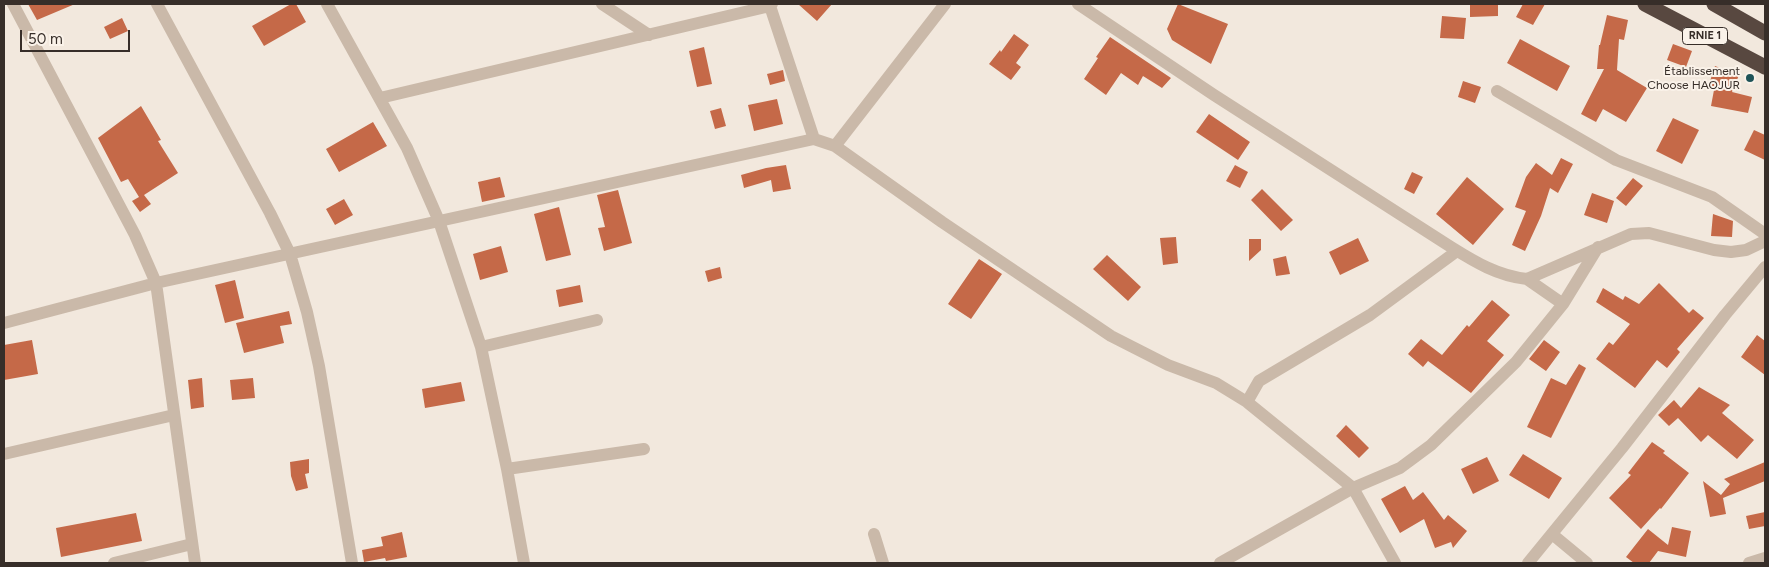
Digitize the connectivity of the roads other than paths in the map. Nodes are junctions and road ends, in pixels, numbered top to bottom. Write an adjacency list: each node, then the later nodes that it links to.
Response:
1 (13, 4): 25 (street)
2 (157, 4): 22 (street)
3 (327, 4): 14 (street)
4 (602, 4): 11 (street)
5 (945, 4): 16 (street)
6 (1078, 4): 21 (street)
7 (1645, 4): 12 (highway, RNIE 1)
8 (1714, 4): 10 (highway, RNIE 1)
9 (771, 5): 11 (street); 15 (street)
10 (1765, 33)
11 (649, 35): 14 (street)
12 (1765, 67)
13 (1497, 91): 18 (street)
14 (380, 98): 17 (street)
15 (814, 139): 16 (street); 17 (street)
16 (835, 146): 30 (street)
17 (439, 221): 22 (street); 29 (street)
18 (1765, 234)
19 (1765, 241): 20 (street)
20 (1598, 247): 24 (street); 26 (street)
21 (1458, 251): 24 (street); 30 (street)
22 (290, 254): 25 (street); 42 (street)
23 (1765, 267): 37 (street)
24 (1527, 279): 26 (street)
25 (156, 283): 28 (street); 31 (street)
26 (1564, 304): 35 (street)
27 (597, 320): 29 (street)
28 (4, 323)
29 (481, 347): 34 (street)
30 (1247, 402): 35 (street)
31 (174, 415): 33 (street); 38 (street)
32 (644, 448): 34 (street)
33 (4, 454)
34 (507, 470): 43 (street)
35 (1353, 488): 45 (street); 46 (street)
36 (874, 534): 44 (street)
37 (1552, 534): 47 (street); 48 (street)
38 (192, 544): 40 (street); 41 (street)
39 (1765, 558): 49 (street)
40 (114, 563)
41 (195, 563)
42 (352, 563)
43 (524, 563)
44 (883, 563)
45 (1220, 563)
46 (1395, 563)
47 (1528, 563)
48 (1587, 563)
49 (1749, 563)

